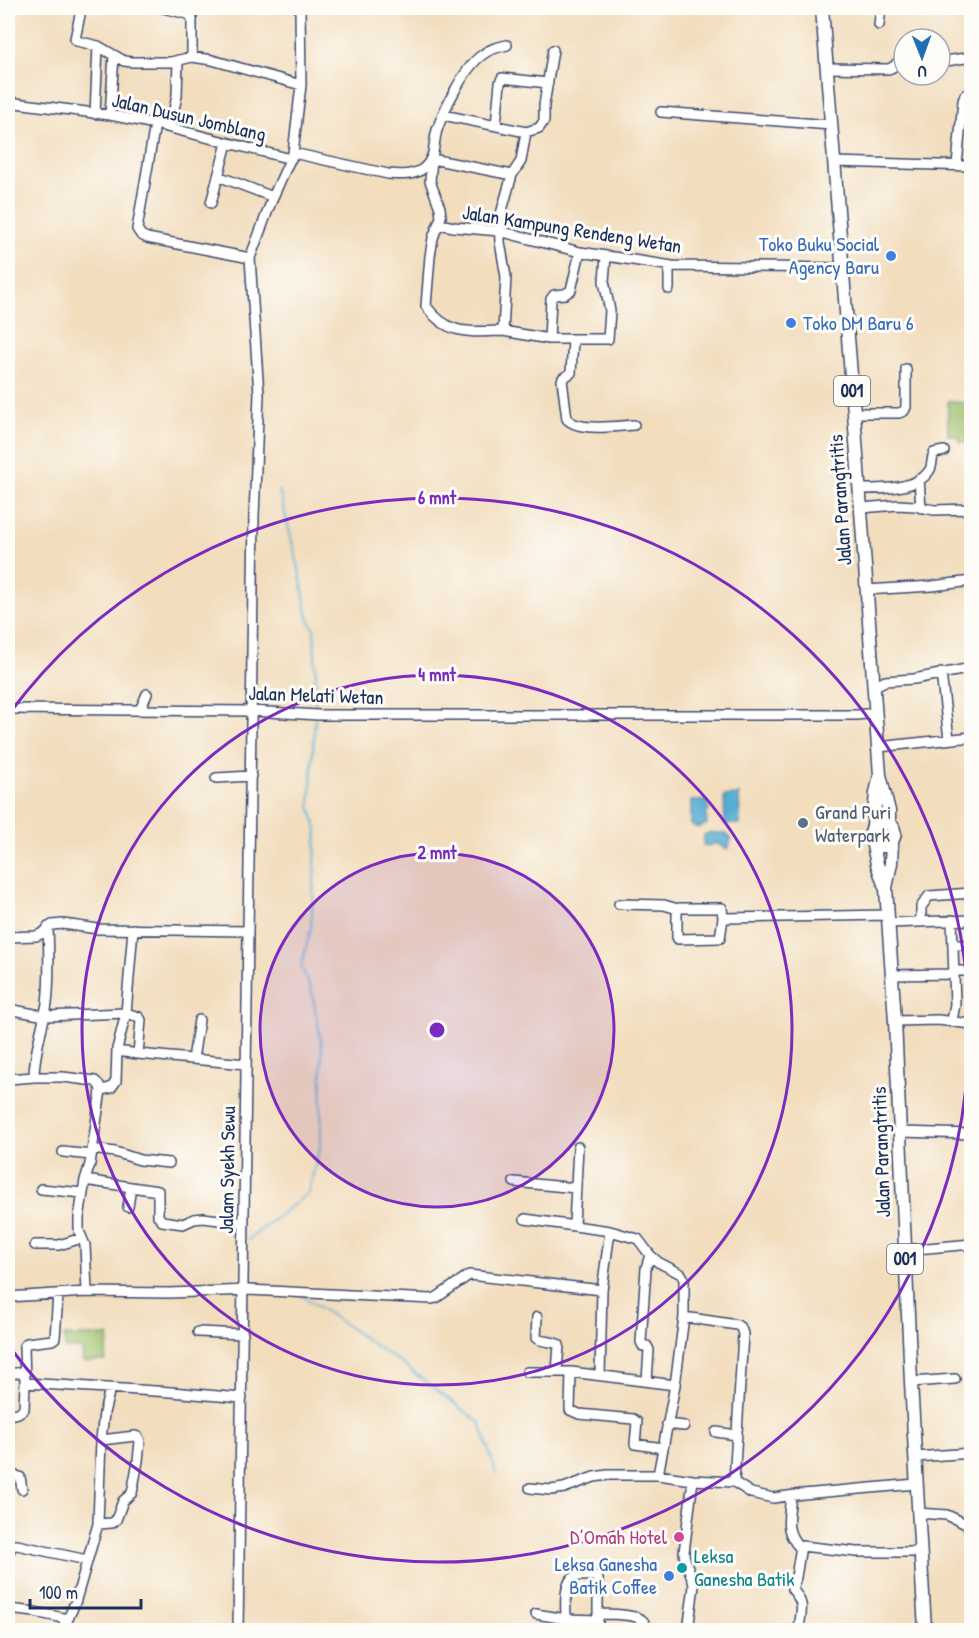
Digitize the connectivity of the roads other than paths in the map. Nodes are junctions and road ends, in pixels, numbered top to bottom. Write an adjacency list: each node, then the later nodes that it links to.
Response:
1 (79, 8): 8 (street)
2 (163, 8): 11 (street)
3 (300, 8): 18 (street)
4 (822, 8): 15 (main road, Jalan Parangtritis / 001)
5 (880, 8): 6 (street)
6 (879, 25)
7 (507, 45): 24 (street)
8 (98, 46): 10 (street); 22 (street)
9 (553, 50): 17 (street)
10 (114, 56): 13 (street); 23 (street)
11 (192, 57): 13 (street); 18 (street)
12 (972, 59): 14 (street)
13 (178, 60): 28 (street)
14 (952, 61)
15 (827, 68): 16 (street); 27 (main road, Jalan Parangtritis / 001)
16 (892, 68)
17 (548, 83): 26 (street); 29 (street)
18 (301, 85): 31 (street)
19 (972, 92): 34 (street)
20 (8, 102): 22 (street, Jalan Dusun Jomblang)
21 (662, 112): 27 (street)
22 (95, 114): 23 (street, Jalan Dusun Jomblang)
23 (110, 115): 25 (street, Jalan Dusun Jomblang)
24 (443, 115): 26 (street); 32 (street)
25 (155, 124): 28 (street, Jalan Dusun Jomblang); 44 (street)
26 (496, 125): 29 (street)
27 (831, 126): 33 (main road, Jalan Parangtritis / 001)
28 (170, 127): 30 (street, Jalan Dusun Jomblang)
29 (526, 132): 36 (street)
30 (227, 143): 31 (street, Jalan Dusun Jomblang); 37 (street)
31 (292, 156): 32 (street, Jalan Dusun Jomblang); 38 (street)
32 (432, 159): 36 (street); 40 (street)
33 (834, 162): 34 (street); 46 (main road, Jalan Parangtritis / 001)
34 (957, 165): 35 (street)
35 (972, 166)
36 (512, 175): 41 (street)
37 (218, 176): 38 (street); 39 (street)
38 (273, 197): 44 (street)
39 (211, 203)
40 (439, 224): 41 (street, Jalan Kampung Rendeng Wetan); 48 (street)
41 (499, 231): 42 (street, Jalan Kampung Rendeng Wetan); 48 (street)
42 (580, 252): 43 (street, Jalan Kampung Rendeng Wetan); 49 (street)
43 (606, 256): 45 (street, Jalan Kampung Rendeng Wetan); 50 (street)
44 (250, 258): 68 (street, Jalam Syekh Sewu)
45 (669, 266): 46 (street, Jalan Kampung Rendeng Wetan); 47 (street)
46 (842, 268): 52 (main road, Jalan Parangtritis / 001)
47 (669, 289)
48 (503, 330): 49 (street)
49 (549, 339): 50 (street)
50 (573, 340): 53 (street)
51 (906, 369): 52 (street)
52 (854, 413): 56 (main road, Jalan Parangtritis / 001)
53 (634, 425)
54 (945, 451): 55 (street)
55 (919, 479): 56 (street); 58 (street)
56 (859, 489): 57 (main road, Jalan Parangtritis / 001)
57 (861, 508): 58 (street); 61 (main road, Jalan Parangtritis / 001)
58 (921, 508): 59 (street)
59 (972, 509)
60 (972, 581): 61 (street)
61 (866, 590): 64 (main road, Jalan Parangtritis / 001)
62 (972, 668): 63 (street)
63 (940, 674): 64 (street); 71 (street)
64 (873, 687): 69 (main road, Jalan Parangtritis / 001)
65 (147, 694): 67 (street)
66 (8, 709): 67 (street, Jalan Melati Wetan)
67 (140, 710): 68 (street, Jalan Melati Wetan)
68 (251, 711): 69 (street, Jalan Melati Wetan); 74 (street, Jalam Syekh Sewu)
69 (875, 713): 72 (main road, Jalan Parangtritis / 001)
70 (972, 737): 71 (street)
71 (949, 739): 72 (street)
72 (878, 747): 73 (main road, Jalan Parangtritis / 001)
73 (880, 775): 76 (main road, Jalan Parangtritis / 001); 77 (main road, Jalan Parangtritis / 001)
74 (250, 776): 75 (street); 91 (street, Jalam Syekh Sewu)
75 (216, 778)
76 (890, 824): 77 (main road); 79 (main road, 001)
77 (873, 826): 78 (main road, 001)
78 (872, 841): 79 (main road); 80 (main road, Jalan Parangtritis / 001)
79 (892, 842): 80 (main road, Jalan Parangtritis / 001)
80 (886, 888): 85 (main road, Jalan Parangtritis / 001)
81 (972, 893): 88 (street)
82 (619, 904): 83 (street)
83 (678, 909): 84 (street); 84 (street)
84 (723, 918): 85 (street)
85 (888, 919): 88 (street); 97 (main road, Jalan Parangtritis / 001)
86 (952, 920): 87 (street); 88 (street); 93 (street)
87 (972, 920)
88 (921, 922)
89 (48, 927): 90 (street); 92 (street); 100 (street)
90 (133, 929): 91 (street); 99 (street)
91 (248, 931): 108 (street, Jalam Syekh Sewu)
92 (8, 937)
93 (953, 945): 94 (street); 96 (street)
94 (972, 945)
95 (972, 971): 96 (street)
96 (953, 973): 97 (street); 103 (street)
97 (892, 975): 102 (main road, Jalan Parangtritis / 001)
98 (8, 1009): 100 (street)
99 (126, 1013): 100 (street); 105 (street); 106 (street)
100 (45, 1016): 109 (street)
101 (199, 1020): 107 (street)
102 (895, 1021): 103 (street); 112 (main road, Jalan Parangtritis / 001)
103 (952, 1021): 104 (street)
104 (972, 1024)
105 (117, 1051): 106 (street); 111 (street)
106 (138, 1054): 107 (street)
107 (194, 1059): 108 (street)
108 (246, 1064): 126 (street, Jalam Syekh Sewu)
109 (34, 1077): 110 (street); 111 (street)
110 (8, 1079)
111 (101, 1090): 116 (street)
112 (900, 1132): 113 (street); 132 (main road, Jalan Parangtritis / 001)
113 (972, 1134)
114 (578, 1147): 121 (street)
115 (63, 1152): 116 (street)
116 (92, 1152): 117 (street); 118 (street)
117 (169, 1163)
118 (85, 1180): 120 (street); 123 (street)
119 (514, 1182): 121 (street)
120 (131, 1187): 124 (street); 126 (street)
121 (576, 1188): 127 (street)
122 (41, 1189): 123 (street)
123 (83, 1193): 129 (street)
124 (128, 1206)
125 (525, 1220): 127 (street)
126 (244, 1223): 134 (street, Jalam Syekh Sewu)
127 (574, 1226): 128 (street)
128 (610, 1231): 133 (street); 135 (street)
129 (82, 1238): 130 (street); 136 (street)
130 (35, 1245)
131 (972, 1245): 132 (street)
132 (905, 1250): 151 (main road, Jalan Parangtritis / 001)
133 (650, 1255): 140 (street); 150 (street)
134 (246, 1290): 135 (street); 136 (street); 142 (street, Jalam Syekh Sewu)
135 (602, 1290): 148 (street)
136 (87, 1292): 137 (street)
137 (58, 1294): 138 (street); 143 (street)
138 (8, 1297)
139 (537, 1317): 145 (street)
140 (684, 1317): 153 (street); 160 (street)
141 (198, 1332): 142 (street)
142 (243, 1334): 155 (street, Jalam Syekh Sewu)
143 (24, 1372): 147 (street); 152 (street)
144 (527, 1372): 145 (street)
145 (557, 1372): 146 (street)
146 (572, 1372): 148 (street); 162 (street)
147 (8, 1374)
148 (600, 1375): 150 (street)
149 (955, 1379): 151 (street)
150 (647, 1381): 153 (street)
151 (911, 1382): 164 (main road, Jalan Parangtritis / 001)
152 (25, 1383): 154 (street); 156 (street)
153 (675, 1385): 157 (street)
154 (110, 1389): 155 (street); 161 (street)
155 (242, 1398): 186 (street, Jalam Syekh Sewu)
156 (8, 1415)
157 (668, 1424): 158 (street); 162 (street)
158 (684, 1426)
159 (716, 1432): 160 (street)
160 (737, 1435): 168 (street)
161 (101, 1440): 174 (street); 174 (street)
162 (663, 1448): 166 (street)
163 (972, 1453): 164 (street)
164 (915, 1457): 169 (main road, Jalan Parangtritis / 001)
165 (8, 1474): 171 (street)
166 (658, 1475): 167 (street); 170 (street)
167 (693, 1480): 168 (street); 189 (street)
168 (734, 1482): 172 (street)
169 (916, 1484): 172 (street); 173 (main road, Jalan Parangtritis / 001)
170 (530, 1488)
171 (22, 1489)
172 (791, 1496): 176 (street)
173 (917, 1513): 175 (street); 177 (main road, Jalan Parangtritis / 001)
174 (98, 1524): 179 (street)
175 (972, 1527)
176 (800, 1548): 177 (street); 190 (street)
177 (920, 1552): 191 (main road, Jalan Parangtritis / 001)
178 (8, 1553): 179 (street)
179 (87, 1560): 184 (street)
180 (8, 1609): 184 (street)
181 (536, 1614): 183 (street)
182 (598, 1617): 183 (street); 183 (street); 187 (street); 188 (street)
183 (566, 1619)
184 (68, 1620): 185 (street)
185 (62, 1630)
186 (238, 1630)
187 (598, 1630)
188 (647, 1630)
189 (688, 1630)
190 (799, 1630)
191 (925, 1630)

